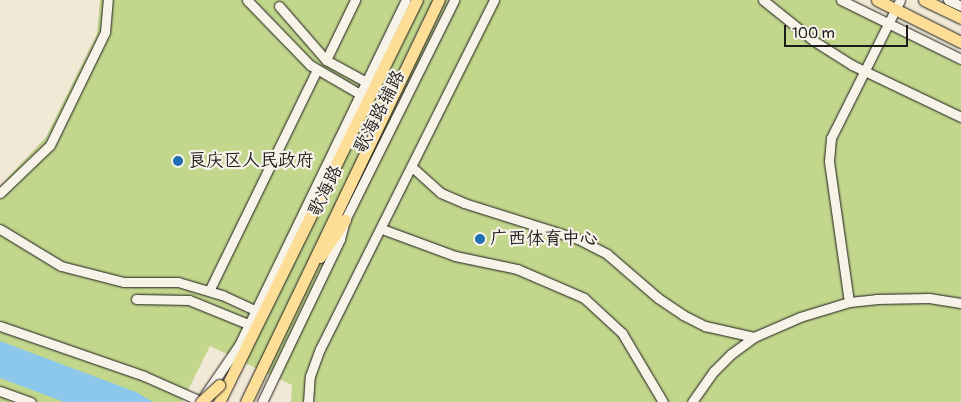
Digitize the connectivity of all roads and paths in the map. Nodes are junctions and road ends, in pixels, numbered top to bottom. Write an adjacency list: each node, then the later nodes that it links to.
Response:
1 (108, 0): 27 (street)
2 (246, 0): 21 (street)
3 (355, 0): 20 (street)
4 (407, 0): 23 (main road, 歌海路)
5 (454, 0): 28 (street, 歌海路辅路)
6 (494, 0): 26 (street)
7 (763, 0): 22 (street)
8 (841, 0): 17 (street)
9 (877, 0): 13 (main road)
10 (924, 0): 16 (main road)
11 (948, 0): 15 (street)
12 (439, 2): 31 (main road, 歌海路)
13 (897, 5): 17 (street); 18 (main road)
14 (279, 6): 20 (street)
15 (961, 6)
16 (961, 18)
17 (888, 23): 19 (street); 22 (street)
18 (961, 42)
19 (961, 59)
20 (326, 60): 23 (street)
21 (317, 70): 24 (street); 32 (street)
22 (863, 71): 25 (street); 34 (street)
23 (370, 84): 24 (main road, 歌海路)
24 (364, 96): 36 (main road, 歌海路)
25 (961, 116)
26 (412, 167): 30 (street); 39 (street)
27 (0, 193)
28 (345, 220): 31 (main road); 46 (street, 歌海路辅路)
29 (0, 229): 32 (street)
30 (382, 229): 47 (street); 48 (street)
31 (303, 281): 43 (main road, 歌海路)
32 (209, 291): 36 (street)
33 (136, 299): 38 (street)
34 (850, 302): 35 (street); 39 (street)
35 (961, 303)
36 (259, 313): 38 (main road, 歌海路)
37 (0, 326): 42 (street)
38 (253, 326): 40 (street); 40 (main road, 歌海路)
39 (754, 337): 49 (street)
40 (219, 385): 42 (main road, bridge); 45 (main road)
41 (0, 392): 44 (street)
42 (202, 400)
43 (247, 400)
44 (31, 402)
45 (219, 402)
46 (262, 402)
47 (308, 402)
48 (663, 402)
49 (692, 402)

